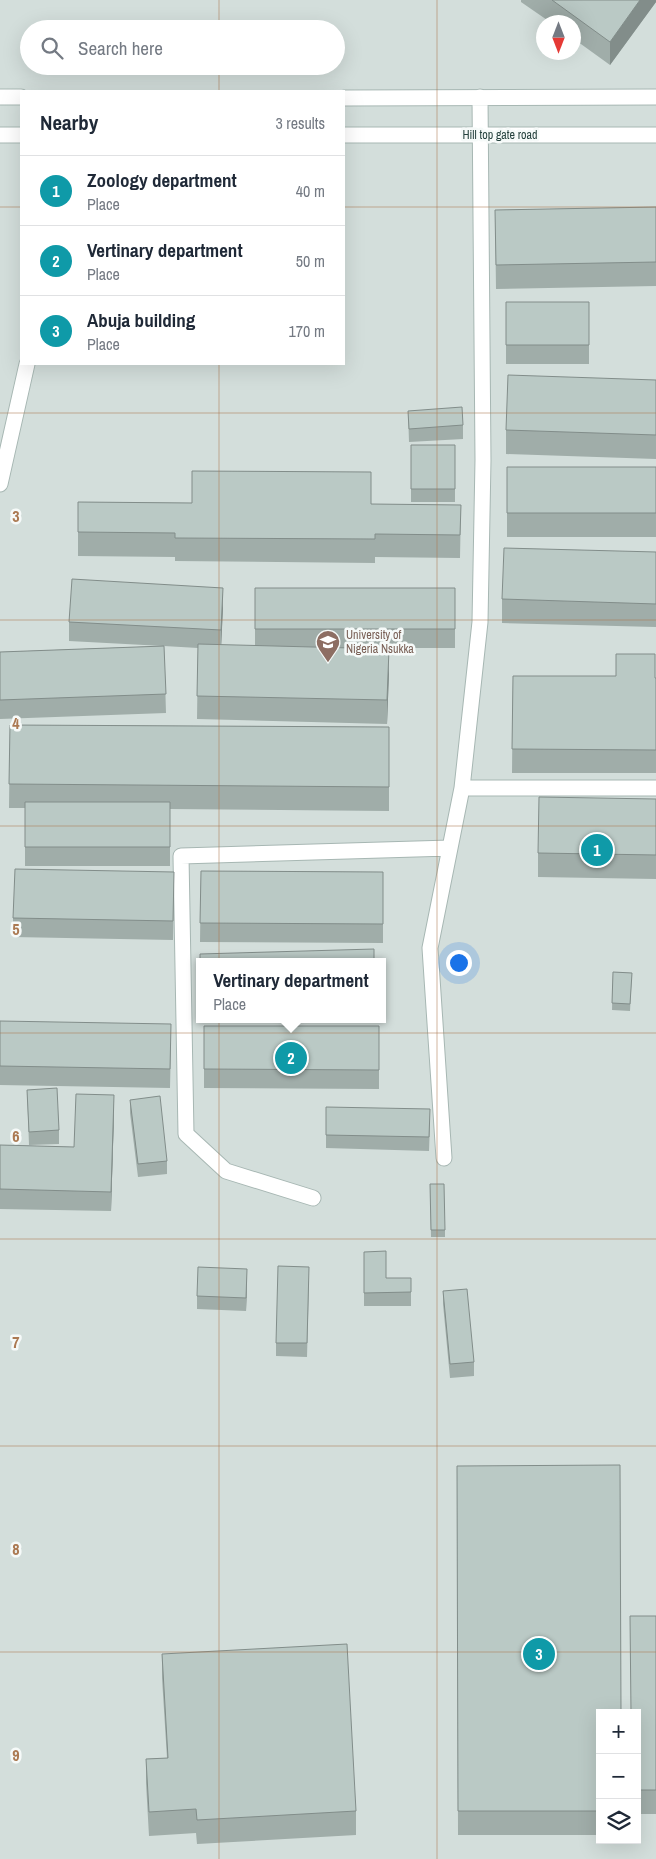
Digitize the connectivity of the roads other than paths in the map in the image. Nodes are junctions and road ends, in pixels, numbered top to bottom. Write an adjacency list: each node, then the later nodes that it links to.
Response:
1 (0, 97): 4 (street)
2 (480, 97): 3 (street); 5 (street); 8 (street)
3 (656, 97)
4 (20, 98)
5 (345, 98)
6 (0, 135): 10 (street)
7 (345, 135): 8 (street, Hill top gate road)
8 (481, 135): 9 (street, Hill top gate road); 13 (street)
9 (656, 135)
10 (20, 136)
11 (27, 365): 12 (street)
12 (0, 484)
13 (462, 788): 14 (street); 15 (street)
14 (656, 788)
15 (450, 848): 16 (street); 17 (street)
16 (444, 1158)
17 (313, 1198)

